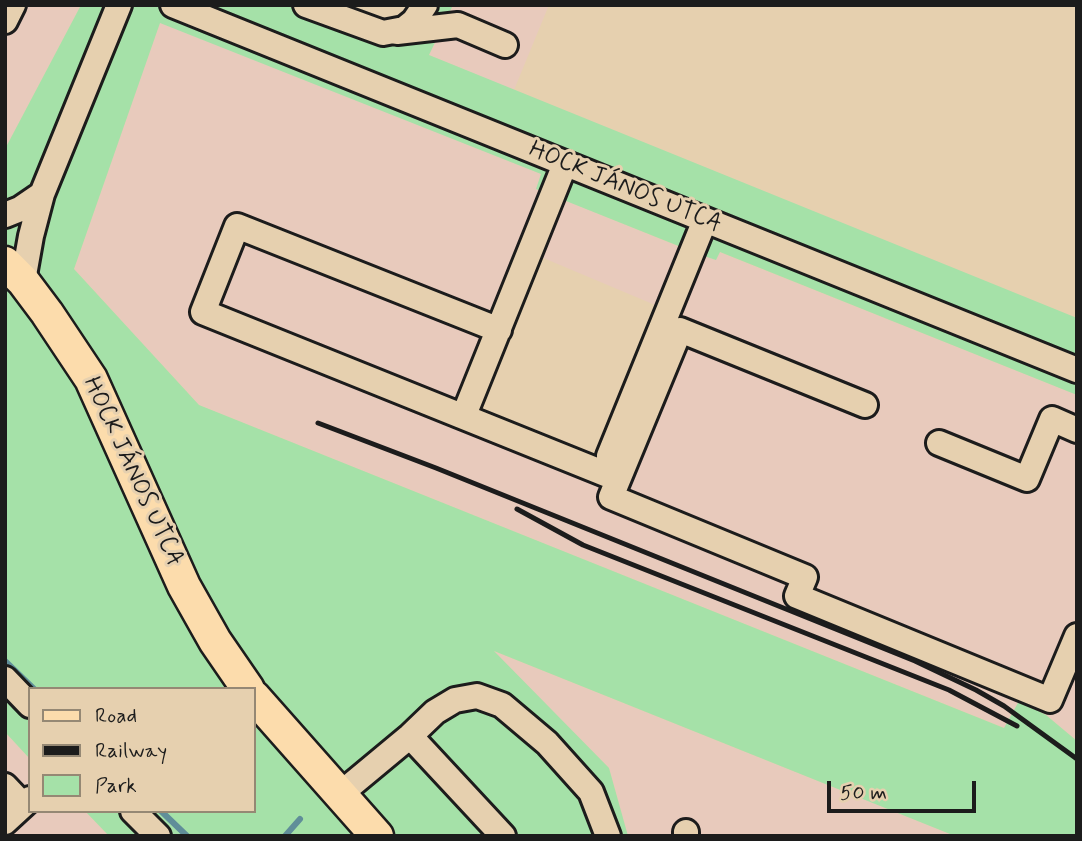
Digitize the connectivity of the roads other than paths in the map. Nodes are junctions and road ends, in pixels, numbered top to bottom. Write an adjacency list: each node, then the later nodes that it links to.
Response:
1 (13, 5): 6 (street)
2 (119, 5): 10 (street)
3 (173, 5): 9 (street, HOCK JÁNOS UTCA)
4 (306, 5): 7 (street)
5 (425, 5): 7 (street)
6 (5, 22)
7 (393, 33): 8 (street)
8 (505, 45)
9 (565, 164): 12 (street, HOCK JÁNOS UTCA); 14 (street)
10 (43, 194): 11 (street); 13 (street)
11 (5, 215)
12 (705, 220): 15 (street, HOCK JÁNOS UTCA); 20 (street)
13 (14, 272): 23 (main road, HOCK JÁNOS UTCA)
14 (499, 330): 17 (street); 17 (street)
15 (1077, 370)
16 (865, 405): 20 (street)
17 (464, 415): 20 (street)
18 (1077, 430): 19 (street)
19 (939, 443)
20 (613, 470): 21 (street)
21 (1077, 636)
22 (9, 683): 25 (street)
23 (246, 687)
24 (256, 699): 28 (main road)
25 (28, 703)
26 (410, 736): 28 (street); 34 (street); 35 (street)
27 (5, 786): 29 (street)
28 (339, 795): 33 (main road)
29 (27, 802): 31 (street)
30 (135, 813): 32 (street)
31 (5, 822)
32 (158, 836)
33 (377, 836)
34 (503, 836)
35 (608, 836)

